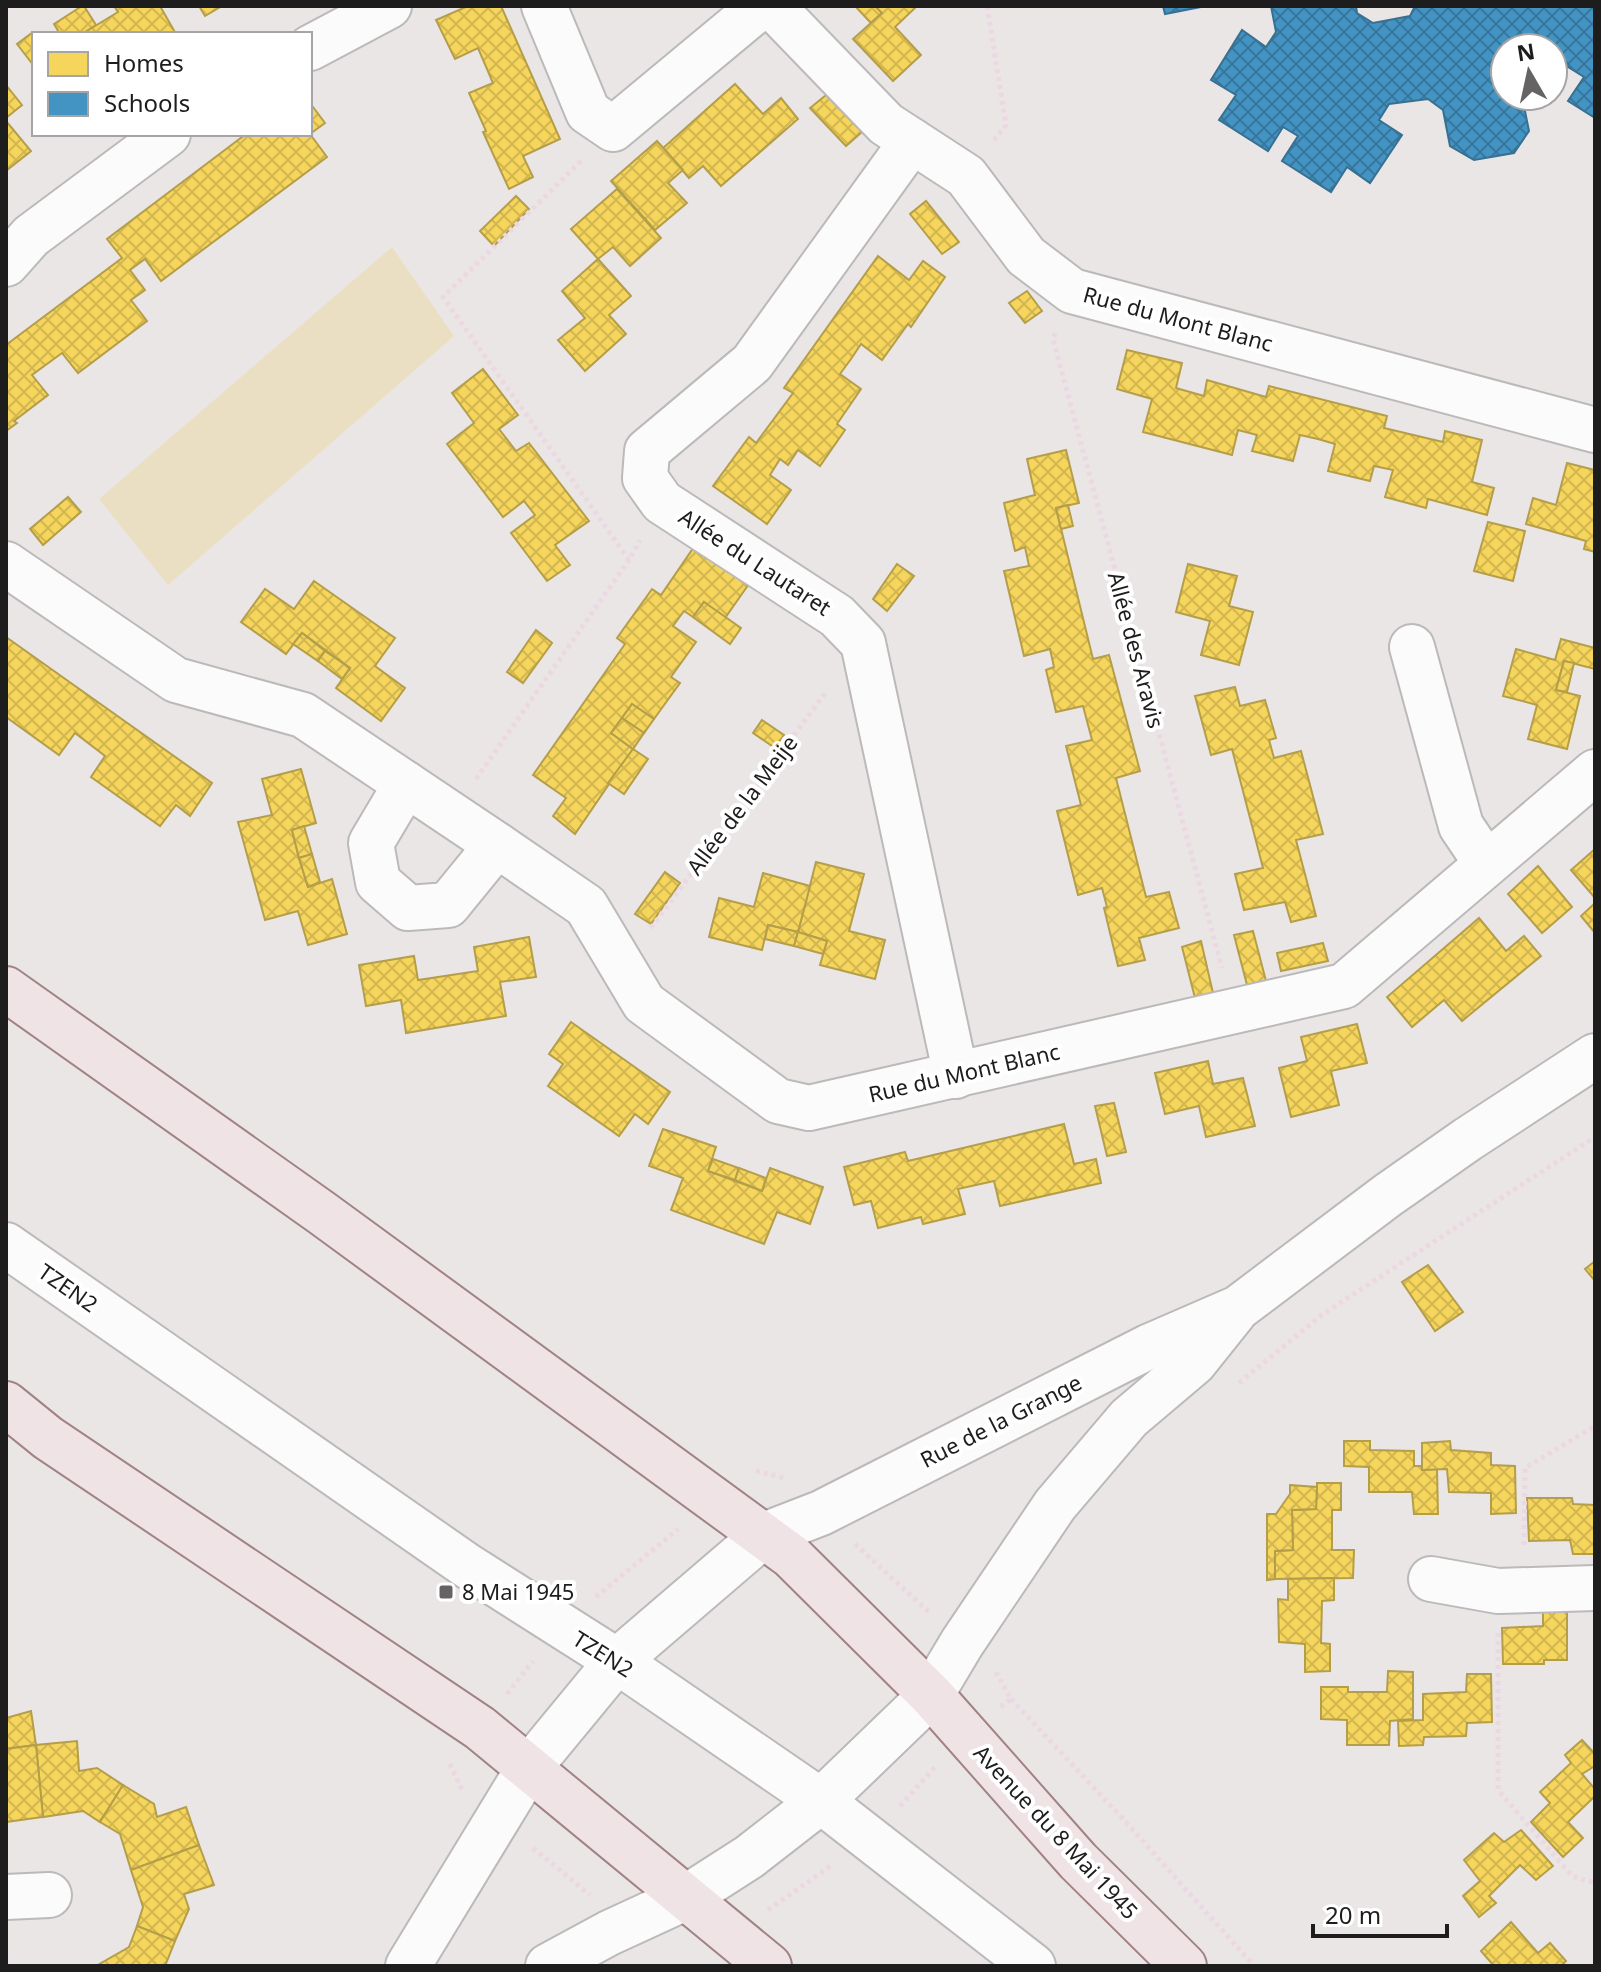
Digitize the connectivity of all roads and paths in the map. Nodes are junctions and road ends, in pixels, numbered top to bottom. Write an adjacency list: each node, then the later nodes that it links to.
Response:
1 (389, 6): 6 (street)
2 (544, 6): 7 (street)
3 (761, 6): 7 (street)
4 (772, 6): 9 (street, Rue du Mont Blanc)
5 (987, 6): 10 (path)
6 (312, 47)
7 (613, 129): 15 (path)
8 (165, 136): 11 (street)
9 (912, 141): 10 (street, Rue du Mont Blanc); 14 (street, Allée du Lautaret)
10 (966, 176): 12 (street, Rue du Mont Blanc)
11 (6, 264)
12 (1072, 291): 13 (street, Rue du Mont Blanc); 26 (path, Allée des Aravis)
13 (1595, 430)
14 (662, 502): 15 (path); 17 (street, Allée du Lautaret)
15 (629, 560): 21 (path)
16 (6, 564): 20 (street, Rue du Mont Blanc)
17 (863, 643): 24 (path, Allée de la Meije); 28 (street)
18 (1412, 647): 23 (street)
19 (1595, 772): 23 (street, Rue du Mont Blanc)
20 (406, 784): 21 (street, Rue du Mont Blanc); 22 (street)
21 (452, 814): 22 (street, Rue du Mont Blanc)
22 (497, 845): 24 (street, Rue du Mont Blanc)
23 (1486, 863): 26 (street, Rue du Mont Blanc)
24 (621, 968): 28 (street, Rue du Mont Blanc)
25 (6, 989): 35 (main road, Avenue du 8 Mai 1945)
26 (1233, 1011): 28 (street, Rue du Mont Blanc)
27 (1595, 1056): 31 (street, Rue de la Grange)
28 (956, 1076)
29 (1595, 1137): 32 (path)
30 (6, 1245): 40 (street, TZEN2)
31 (1238, 1308): 35 (street, Rue de la Grange); 41 (street, Rue de la Grange)
32 (1227, 1393)
33 (6, 1404): 44 (main road)
34 (1595, 1426): 38 (path)
35 (764, 1535): 40 (street, Rue de la Grange); 41 (main road, Avenue du 8 Mai 1945)
36 (1431, 1579): 38 (street)
37 (1595, 1588): 38 (street)
38 (1498, 1591): 48 (path)
39 (1004, 1660): 42 (path)
40 (617, 1661): 44 (street, Rue de la Grange); 45 (street, TZEN2)
41 (931, 1695): 43 (main road, Avenue du 8 Mai 1945); 45 (street, Rue de la Grange)
42 (1011, 1699): 43 (path); 59 (path)
43 (965, 1734): 47 (path); 58 (main road, Avenue du 8 Mai 1945)
44 (528, 1769): 46 (street, Rue de la Grange); 51 (main road)
45 (821, 1801): 47 (street, TZEN2); 51 (street, Rue de la Grange)
46 (498, 1819): 52 (path); 54 (street, Rue de la Grange)
47 (870, 1838): 53 (path); 57 (street, TZEN2)
48 (1595, 1883)
49 (49, 1895): 50 (street)
50 (6, 1897)
51 (685, 1898): 52 (street, Rue de la Grange); 53 (main road)
52 (626, 1925): 55 (street, Rue de la Grange)
53 (732, 1935): 56 (main road)
54 (408, 1966)
55 (548, 1966)
56 (769, 1966)
57 (1033, 1966)
58 (1184, 1966)
59 (1254, 1966)

